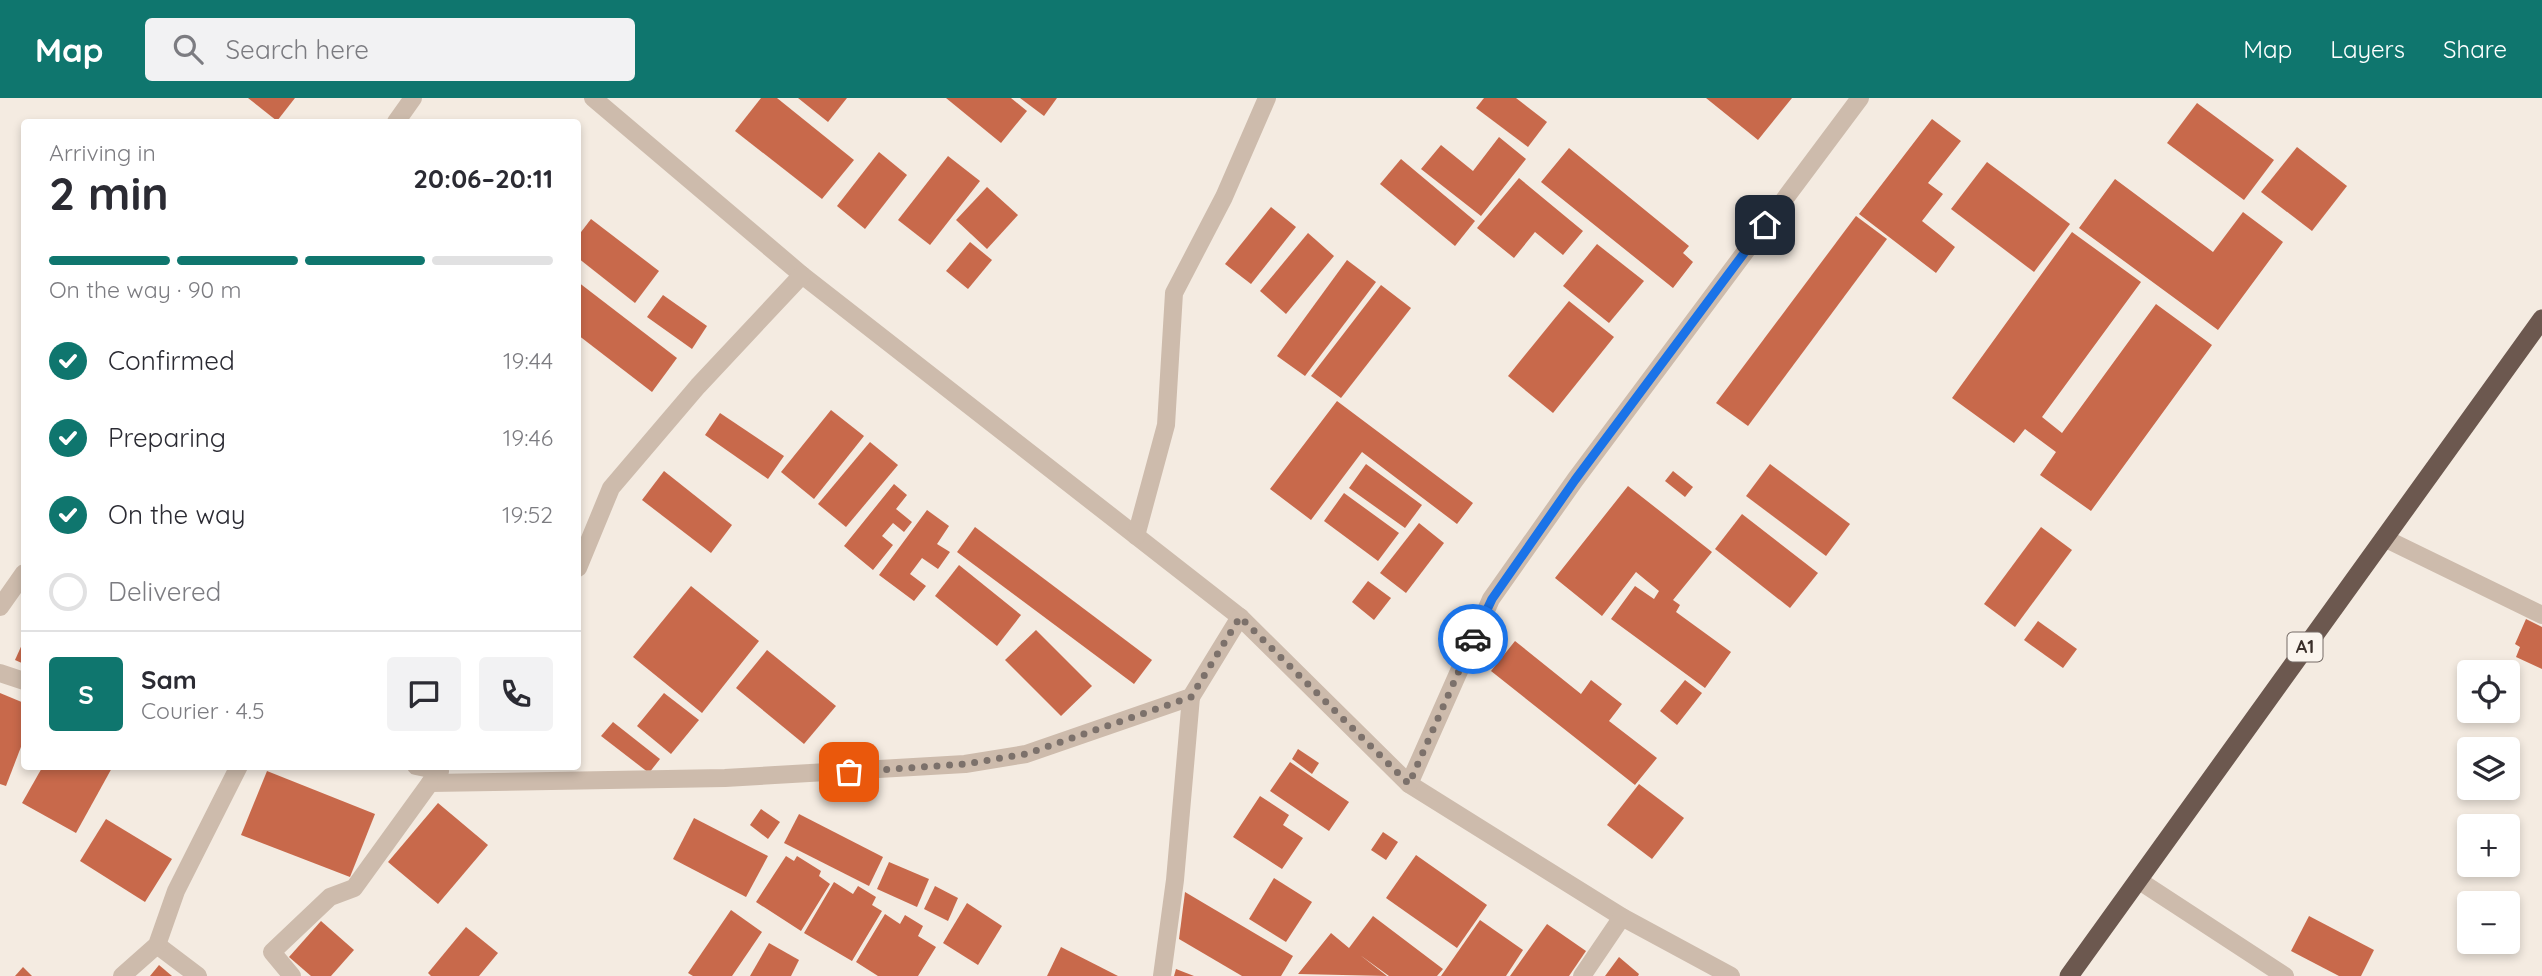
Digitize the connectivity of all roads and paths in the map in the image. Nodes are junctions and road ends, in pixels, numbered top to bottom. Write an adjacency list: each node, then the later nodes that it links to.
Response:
1 (413, 98): 5 (street)
2 (593, 98): 6 (street)
3 (1267, 98): 8 (street)
4 (1860, 98): 20 (street)
5 (398, 119)
6 (802, 275): 8 (street); 10 (street)
7 (2542, 318): 9 (highway, A1)
8 (1136, 536): 14 (street)
9 (2384, 538): 13 (street); 21 (highway, A1)
10 (581, 561)
11 (21, 577): 12 (street)
12 (0, 607)
13 (2542, 615)
14 (1240, 617): 17 (street); 20 (street)
15 (0, 673): 16 (street)
16 (21, 680)
17 (1191, 697): 19 (street); 27 (street)
18 (237, 770): 23 (street)
19 (437, 773): 26 (street)
20 (1409, 784): 22 (street)
21 (2138, 880): 30 (highway, A1); 31 (street)
22 (1622, 917): 28 (street); 29 (street)
23 (157, 945): 24 (street); 25 (street)
24 (122, 976)
25 (198, 976)
26 (292, 976)
27 (1161, 976)
28 (1583, 976)
29 (1731, 976)
30 (2069, 976)
31 (2286, 976)

